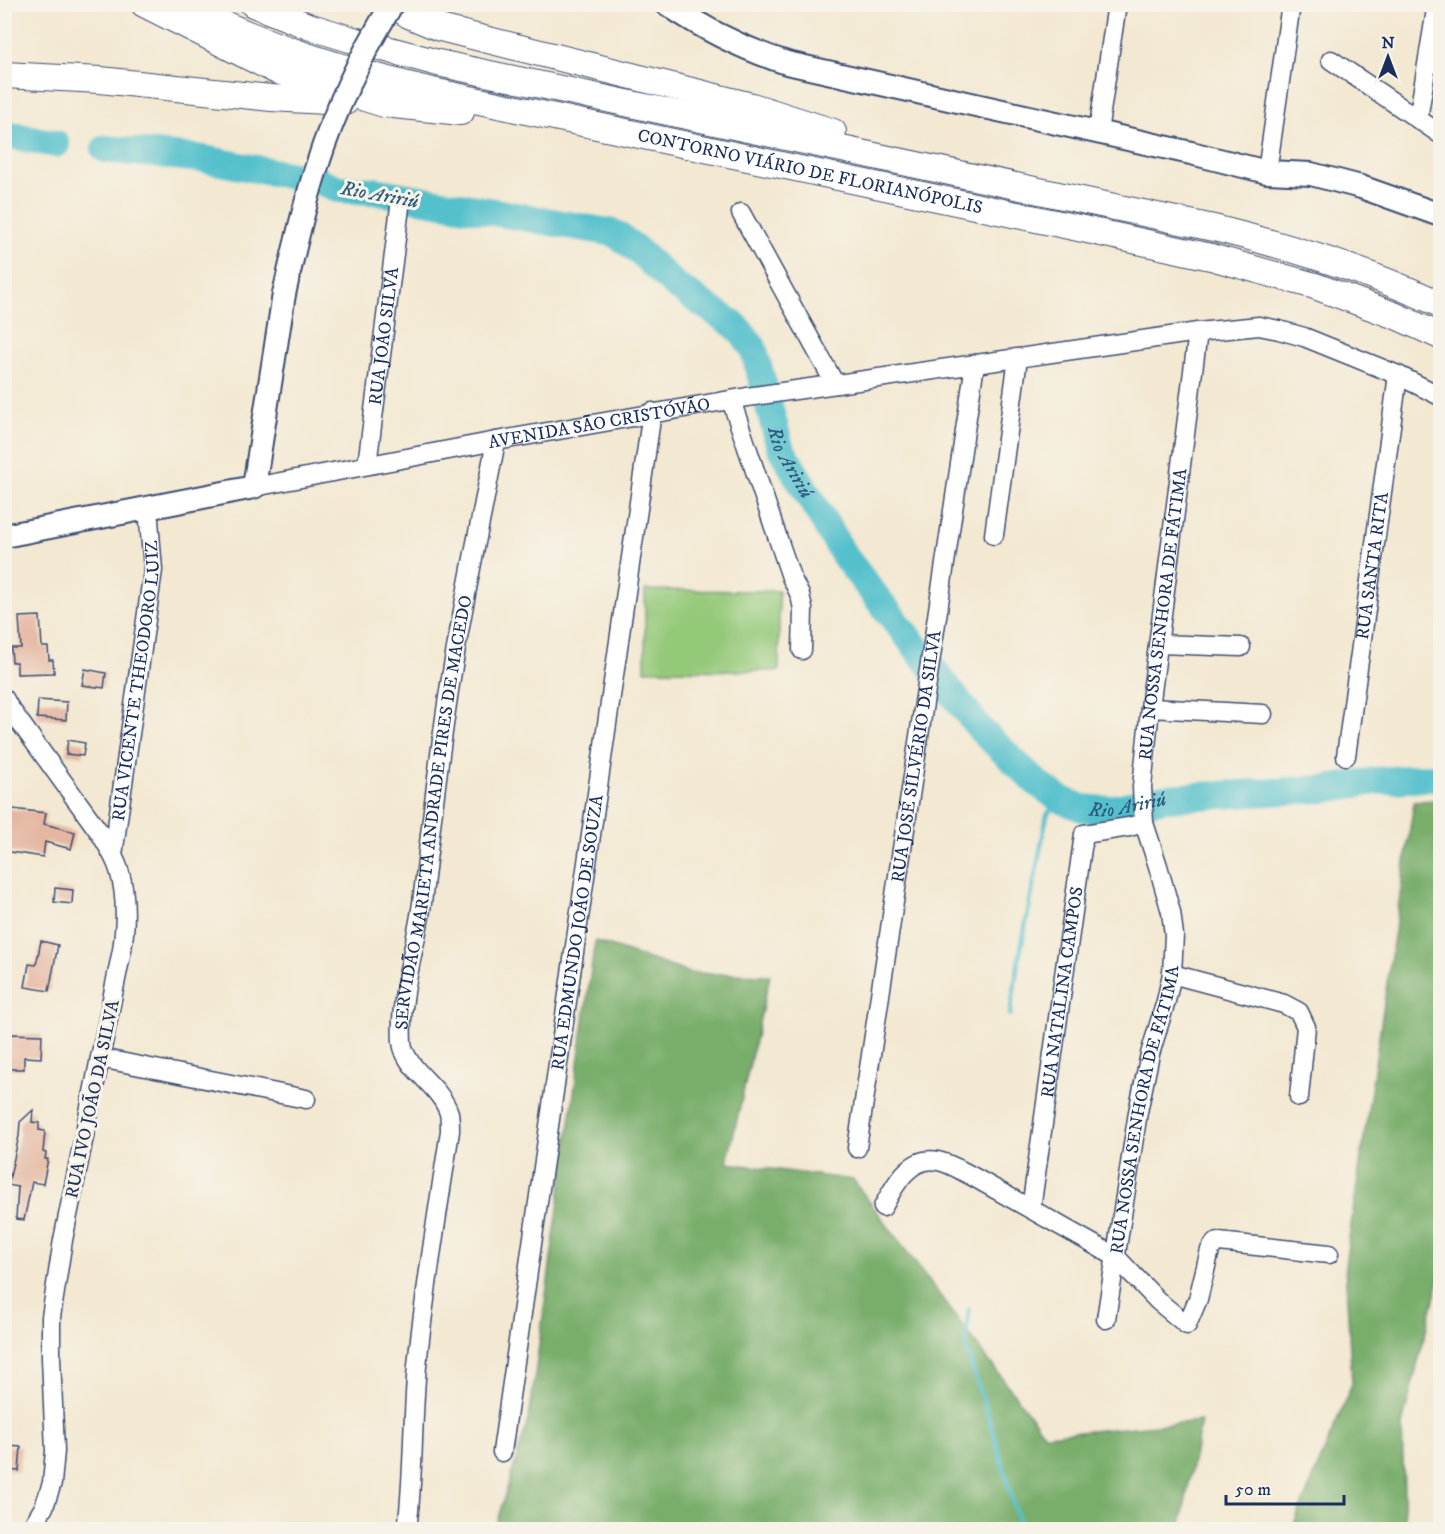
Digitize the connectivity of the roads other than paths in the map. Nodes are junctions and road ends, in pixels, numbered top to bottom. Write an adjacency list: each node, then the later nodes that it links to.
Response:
1 (144, 4): 11 (highway)
2 (182, 4): 13 (highway, CONTORNO VIÁRIO DE FLORIANÓPOLIS)
3 (253, 4): 16 (highway, CONTORNO VIÁRIO DE FLORIANÓPOLIS)
4 (392, 4): 16 (highway); 33 (main road, bridge)
5 (667, 4): 14 (main road)
6 (1118, 4): 14 (street)
7 (1292, 4): 17 (street)
8 (1437, 4): 12 (street)
9 (1331, 60): 12 (street)
10 (4, 75): 11 (highway)
11 (384, 104): 13 (highway)
12 (1418, 119): 15 (street)
13 (607, 129): 23 (highway, CONTORNO VIÁRIO DE FLORIANÓPOLIS)
14 (1098, 132): 17 (main road)
15 (1440, 134)
16 (909, 162): 21 (highway, CONTORNO VIÁRIO DE FLORIANÓPOLIS)
17 (1267, 172): 20 (main road)
18 (400, 207): 32 (street, RUA JOÃO SILVA)
19 (741, 213): 27 (street)
20 (1440, 215)
21 (1440, 304)
22 (1198, 332): 24 (street, AVENIDA SÃO CRISTÓVÃO); 26 (street, AVENIDA SÃO CRISTÓVÃO); 37 (street, RUA NOSSA SENHORA DE FÁTIMA)
23 (1440, 336)
24 (1018, 358): 25 (street, AVENIDA SÃO CRISTÓVÃO); 35 (street)
25 (975, 364): 27 (street, AVENIDA SÃO CRISTÓVÃO); 50 (street, RUA JOSÉ SILVÉRIO DA SILVA)
26 (1398, 375): 28 (street, AVENIDA SÃO CRISTÓVÃO); 43 (street, RUA SANTA RITA)
27 (835, 384): 29 (street, AVENIDA SÃO CRISTÓVÃO)
28 (1440, 396)
29 (739, 398): 30 (street, AVENIDA SÃO CRISTÓVÃO); 39 (street)
30 (652, 412): 31 (street, AVENIDA SÃO CRISTÓVÃO); 56 (street, RUA EDMUNDO JOÃO DE SOUZA)
31 (496, 441): 32 (street, AVENIDA SÃO CRISTÓVÃO); 58 (street, SERVIDÃO MARIETA ANDRADE PIRES DE MACEDO)
32 (367, 465): 33 (street, AVENIDA SÃO CRISTÓVÃO)
33 (254, 487): 34 (main road, AVENIDA SÃO CRISTÓVÃO)
34 (148, 508): 36 (main road, AVENIDA SÃO CRISTÓVÃO); 45 (street, RUA VICENTE THEODORO LUIZ)
35 (994, 535)
36 (4, 536)
37 (1159, 644): 38 (street); 41 (street, RUA NOSSA SENHORA DE FÁTIMA)
38 (1241, 647)
39 (802, 650)
40 (6, 705): 45 (street, RUA IVO JOÃO DA SILVA)
41 (1150, 708): 42 (street); 44 (street, RUA NOSSA SENHORA DE FÁTIMA)
42 (1263, 714)
43 (1346, 756)
44 (1143, 818): 46 (street, RUA NOSSA SENHORA DE FÁTIMA); 52 (street, RUA NATALINA CAMPOS)
45 (113, 855): 47 (street, RUA IVO JOÃO DA SILVA)
46 (1172, 974): 48 (street); 54 (street, RUA NOSSA SENHORA DE FÁTIMA)
47 (100, 1058): 49 (street); 57 (street, RUA IVO JOÃO DA SILVA)
48 (1299, 1097)
49 (306, 1099)
50 (857, 1148)
51 (883, 1207): 52 (street)
52 (1031, 1209): 54 (street)
53 (1329, 1254): 54 (street)
54 (1116, 1257): 55 (street, RUA NOSSA SENHORA DE FÁTIMA)
55 (1106, 1319)
56 (502, 1452)
57 (30, 1530)
58 (407, 1530)

